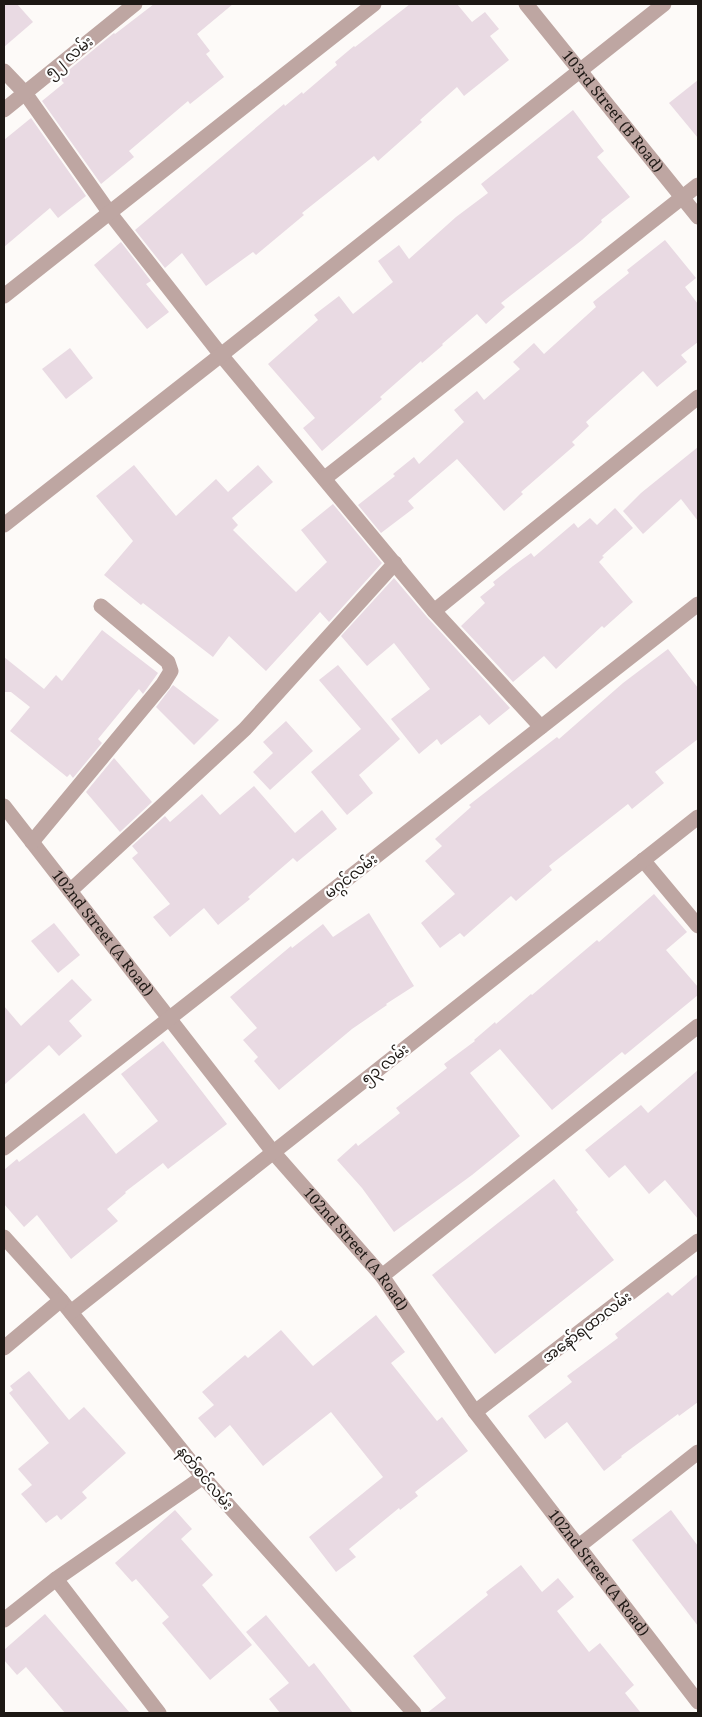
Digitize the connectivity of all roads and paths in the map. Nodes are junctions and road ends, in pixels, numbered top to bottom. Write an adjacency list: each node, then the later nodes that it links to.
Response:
1 (134, 4): 7 (street, ၅၂ လမ်း)
2 (374, 4): 11 (street)
3 (526, 4): 6 (street, 103rd Street (B Road))
4 (664, 4): 6 (street)
5 (4, 71): 7 (street)
6 (579, 71): 10 (street, 103rd Street (B Road)); 14 (street)
7 (25, 93): 8 (street, ၅၂ လမ်း); 11 (street)
8 (4, 110)
9 (698, 185): 10 (street)
10 (682, 197): 12 (street, 103rd Street (B Road)); 16 (street)
11 (109, 212): 13 (street); 14 (street)
12 (698, 217)
13 (4, 296)
14 (222, 355): 16 (street); 17 (street)
15 (698, 397): 21 (street)
16 (325, 478): 18 (street)
17 (4, 525)
18 (395, 563): 21 (street); 27 (street)
19 (698, 604): 22 (street, မဂ္ဂင်လမ်း)
20 (101, 606): 25 (street)
21 (434, 611): 22 (street)
22 (541, 727): 29 (street, မဂ္ဂင်လမ်း)
23 (4, 806): 25 (street, 102nd Street (A Road))
24 (698, 817): 26 (street, ၅၃ လမ်း)
25 (32, 842): 27 (street, 102nd Street (A Road))
26 (643, 860): 28 (street); 32 (street, ၅၃ လမ်း)
27 (70, 890): 29 (street, 102nd Street (A Road))
28 (698, 926)
29 (170, 1018): 31 (street, မဂ္ဂင်လမ်း); 32 (street, 102nd Street (A Road))
30 (698, 1026): 35 (street)
31 (4, 1148)
32 (274, 1152): 35 (street, 102nd Street (A Road)); 37 (street, ၅၃ လမ်း)
33 (4, 1237): 36 (street, နတ်စင်လမ်း)
34 (698, 1242): 39 (street, အနော်ရထာလမ်း)
35 (382, 1276): 39 (street, 102nd Street (A Road))
36 (61, 1300): 37 (street, နတ်စင်လမ်း); 38 (street)
37 (71, 1312): 41 (street, နတ်စင်လမ်း)
38 (4, 1348)
39 (475, 1412): 42 (street, 102nd Street (A Road))
40 (698, 1452): 42 (street)
41 (203, 1477): 43 (street); 47 (street, နတ်စင်လမ်း)
42 (579, 1546): 45 (street, 102nd Street (A Road))
43 (56, 1579): 44 (street); 46 (street)
44 (4, 1620)
45 (698, 1702)
46 (159, 1713)
47 (414, 1713)

